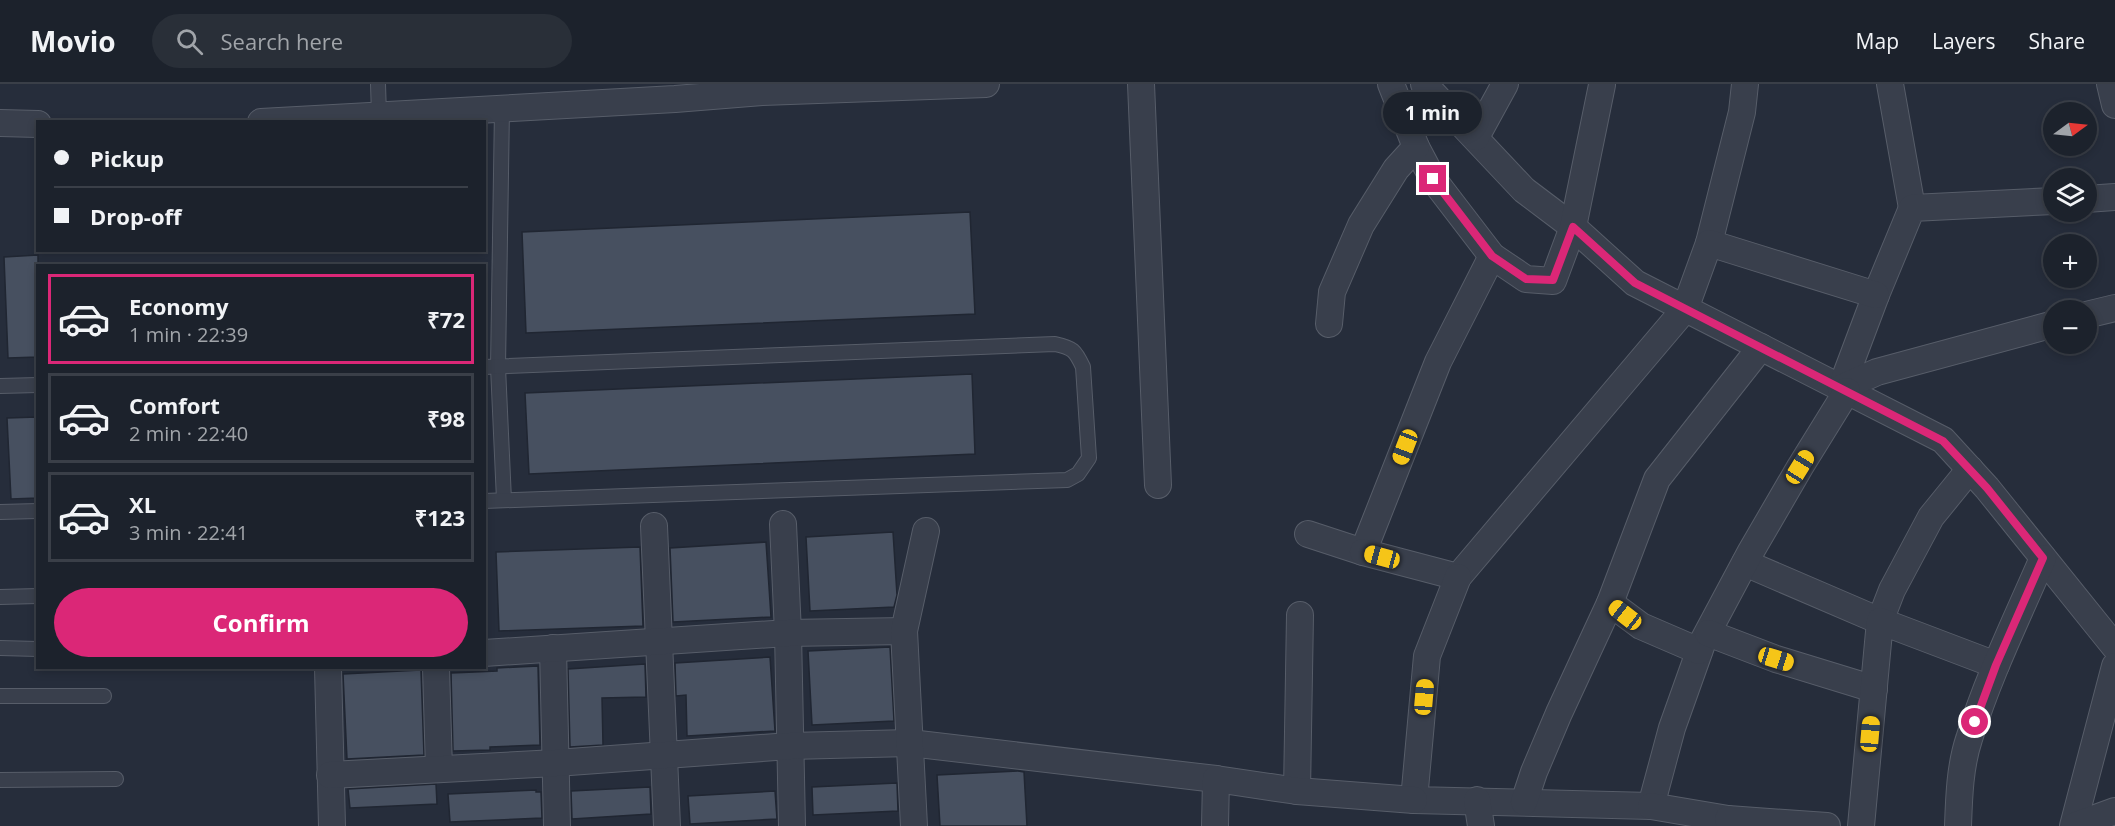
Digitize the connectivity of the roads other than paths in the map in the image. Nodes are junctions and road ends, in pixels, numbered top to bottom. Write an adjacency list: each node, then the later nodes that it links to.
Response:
1 (378, 84): 14 (lane)
2 (986, 84): 11 (street)
3 (1141, 84): 39 (street)
4 (1391, 84): 19 (street)
5 (1424, 84): 18 (street)
6 (1505, 84): 18 (street)
7 (1745, 84): 25 (street)
8 (1890, 84): 23 (street)
9 (2110, 84): 12 (street)
10 (1602, 85): 24 (street)
11 (762, 88): 13 (street)
12 (2115, 105)
13 (502, 108): 14 (street); 34 (lane)
14 (380, 115): 15 (street)
15 (295, 120)
16 (0, 123): 17 (street)
17 (36, 124)
18 (1476, 137): 24 (street)
19 (1416, 147): 26 (street); 31 (street)
20 (2115, 197): 21 (street)
21 (2097, 198)
22 (2043, 202): 23 (street)
23 (1912, 208): 27 (street)
24 (1573, 227): 26 (street); 29 (street)
25 (1709, 243): 27 (street); 29 (street)
26 (1492, 256): 48 (street)
27 (1876, 295): 37 (street)
28 (2115, 308): 30 (street)
29 (1684, 309): 33 (street); 51 (street)
30 (2097, 312)
31 (1329, 324)
32 (2043, 327): 37 (street)
33 (1761, 347): 37 (street); 54 (street)
34 (491, 367): 40 (lane); 40 (lane)
35 (36, 385): 36 (lane)
36 (0, 386)
37 (1844, 390): 38 (street); 50 (street)
38 (1970, 469): 49 (street); 56 (street)
39 (1158, 485)
40 (504, 500): 41 (lane)
41 (486, 501)
42 (36, 511): 43 (lane)
43 (0, 512)
44 (783, 524): 58 (street)
45 (654, 526): 59 (street)
46 (926, 531): 57 (street)
47 (1308, 534): 48 (street)
48 (1363, 552): 51 (street)
49 (2043, 558): 61 (street); 66 (street)
50 (1745, 563): 56 (street); 60 (street)
51 (1458, 577): 83 (street)
52 (36, 596): 53 (lane)
53 (0, 597)
54 (1610, 603): 60 (street); 85 (street)
55 (1300, 615): 82 (street)
56 (1880, 621): 66 (street); 70 (street)
57 (904, 630): 58 (street); 73 (street)
58 (788, 633): 59 (street); 74 (street)
59 (661, 641): 63 (street); 75 (street)
60 (1703, 642): 70 (street); 86 (street)
61 (2115, 647)
62 (0, 648): 64 (lane)
63 (553, 648): 65 (street); 76 (street)
64 (36, 649)
65 (486, 653)
66 (1996, 665): 98 (street)
67 (2115, 666): 99 (street)
68 (328, 669): 78 (street)
69 (436, 669): 77 (street)
70 (1874, 689): 97 (street)
71 (0, 696): 72 (lane)
72 (104, 696)
73 (910, 743): 74 (street); 80 (street); 93 (street)
74 (790, 746): 75 (street); 92 (street)
75 (664, 755): 76 (street); 91 (street)
76 (556, 763): 77 (street); 90 (street)
77 (439, 769): 78 (street)
78 (330, 775): 89 (street)
79 (116, 779): 81 (lane)
80 (1216, 779): 82 (street); 94 (street)
81 (0, 780)
82 (1297, 791): 83 (street)
83 (1414, 800): 84 (street)
84 (1477, 800): 85 (street); 95 (street)
85 (1524, 802): 86 (street)
86 (1651, 806): 88 (street)
87 (2115, 811): 99 (street)
88 (1727, 822): 96 (street)
89 (332, 826)
90 (557, 826)
91 (667, 826)
92 (792, 826)
93 (914, 826)
94 (1215, 826)
95 (1481, 826)
96 (1827, 826)
97 (1861, 826)
98 (1958, 826)
99 (2074, 826)

